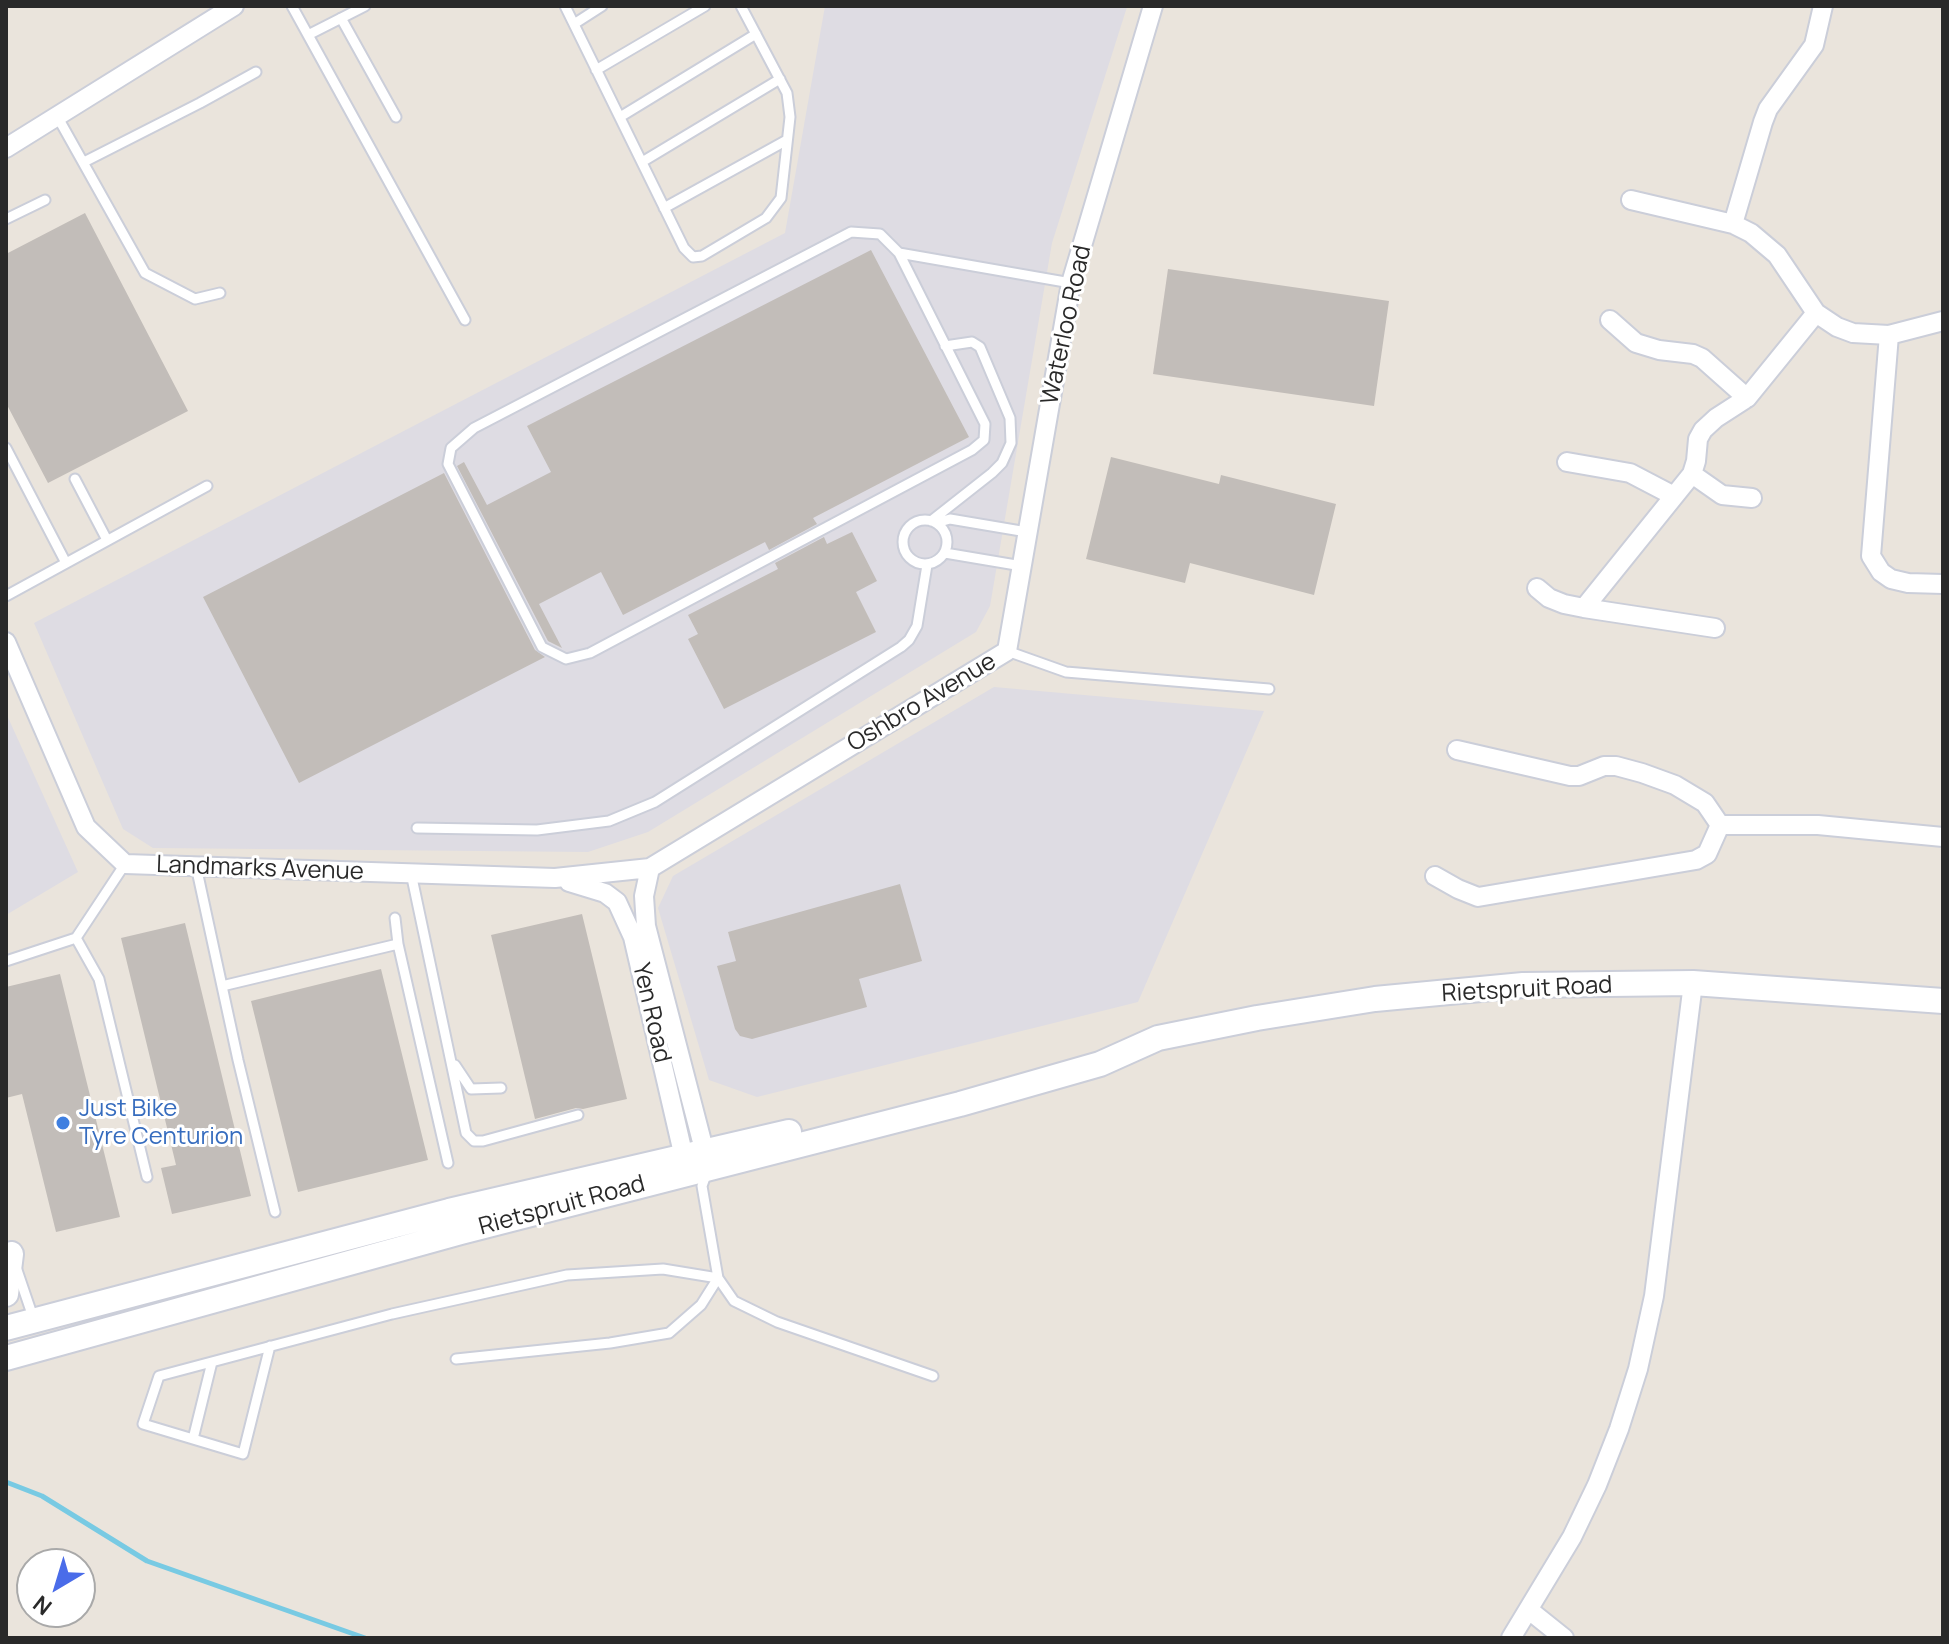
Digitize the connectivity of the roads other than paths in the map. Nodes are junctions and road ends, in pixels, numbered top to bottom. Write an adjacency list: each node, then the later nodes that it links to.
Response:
1 (234, 6): 17 (street)
2 (292, 6): 13 (lane)
3 (365, 6): 10 (lane)
4 (565, 6): 11 (lane)
5 (602, 6): 11 (lane)
6 (705, 6): 14 (lane)
7 (741, 6): 12 (lane)
8 (1153, 6): 30 (street, Waterloo Road)
9 (1823, 6): 28 (street)
10 (341, 18): 13 (lane); 18 (lane)
11 (574, 24): 14 (lane)
12 (756, 34): 16 (lane); 19 (lane)
13 (308, 35): 33 (lane)
14 (596, 70): 19 (lane)
15 (256, 72): 22 (lane)
16 (780, 79): 20 (lane); 23 (lane)
17 (57, 116): 21 (street); 22 (lane)
18 (396, 117)
19 (620, 117): 23 (lane)
20 (787, 140): 26 (lane); 26 (lane)
21 (6, 148)
22 (84, 162): 31 (lane)
23 (642, 162): 26 (lane)
24 (45, 200): 27 (lane)
25 (1631, 200): 28 (street)
26 (664, 208)
27 (6, 219)
28 (1733, 224): 32 (street)
29 (899, 253): 30 (lane); 37 (lane); 37 (lane)
30 (1071, 283): 47 (street, Waterloo Road)
31 (220, 293)
32 (1816, 313): 36 (street); 38 (street)
33 (465, 320)
34 (1610, 320): 38 (street)
35 (1943, 321): 36 (street)
36 (1889, 335): 53 (street)
37 (945, 346): 46 (lane)
38 (1747, 398): 41 (street)
39 (6, 448): 50 (lane)
40 (1567, 462): 44 (street)
41 (1692, 474): 44 (street); 45 (street)
42 (75, 479): 48 (lane)
43 (207, 486): 48 (lane)
44 (1674, 496): 56 (street)
45 (1752, 498)
46 (934, 522): 47 (lane); 49 (lane); 51 (lane)
47 (1028, 532): 52 (street, Waterloo Road)
48 (107, 540): 50 (lane)
49 (945, 553): 51 (lane); 52 (lane)
50 (66, 563): 55 (lane)
51 (927, 565): 63 (lane)
52 (1022, 566): 59 (street, Waterloo Road)
53 (1943, 584)
54 (1537, 588): 56 (street)
55 (6, 596)
56 (1584, 608): 57 (street)
57 (1715, 628)
58 (6, 642): 65 (street, Landmarks Avenue)
59 (1007, 651): 60 (lane, Oshbro Avenue); 67 (street, Oshbro Avenue)
60 (1269, 689)
61 (1457, 750): 62 (street)
62 (1720, 825): 64 (street); 69 (street)
63 (417, 828)
64 (1943, 837)
65 (125, 864): 66 (street, Landmarks Avenue); 72 (lane)
66 (196, 866): 68 (street, Landmarks Avenue); 76 (lane)
67 (650, 868): 70 (street, Landmarks Avenue); 82 (street, Yen Road)
68 (411, 873): 70 (street, Landmarks Avenue); 78 (lane)
69 (1435, 876)
70 (555, 878): 82 (street, Yen Road)
71 (395, 918): 73 (lane)
72 (76, 938): 74 (lane); 83 (lane)
73 (398, 944): 76 (lane); 81 (lane)
74 (6, 961)
75 (1693, 983): 77 (street, Rietspruit Road); 82 (street, Rietspruit Road); 97 (street)
76 (222, 986): 84 (lane)
77 (1943, 1001)
78 (451, 1059): 79 (lane); 80 (lane)
79 (501, 1088)
80 (578, 1115)
81 (448, 1163)
82 (697, 1167): 86 (lane, Yen Road); 88 (street, Rietspruit Road); 89 (street, Rietspruit Road)
83 (147, 1177)
84 (275, 1212)
85 (8, 1249): 87 (street); 88 (lane)
86 (718, 1278): 91 (lane); 93 (lane); 95 (lane)
87 (6, 1294)
88 (34, 1320): 89 (street); 90 (street, Rietspruit Road)
89 (140, 1320): 92 (street, Rietspruit Road)
90 (6, 1328)
91 (270, 1346): 94 (lane); 96 (lane)
92 (6, 1358)
93 (456, 1359)
94 (212, 1362): 96 (lane); 96 (lane)
95 (933, 1376)
96 (193, 1439)
97 (1529, 1610): 98 (street); 99 (street)
98 (1511, 1638)
99 (1564, 1638)

